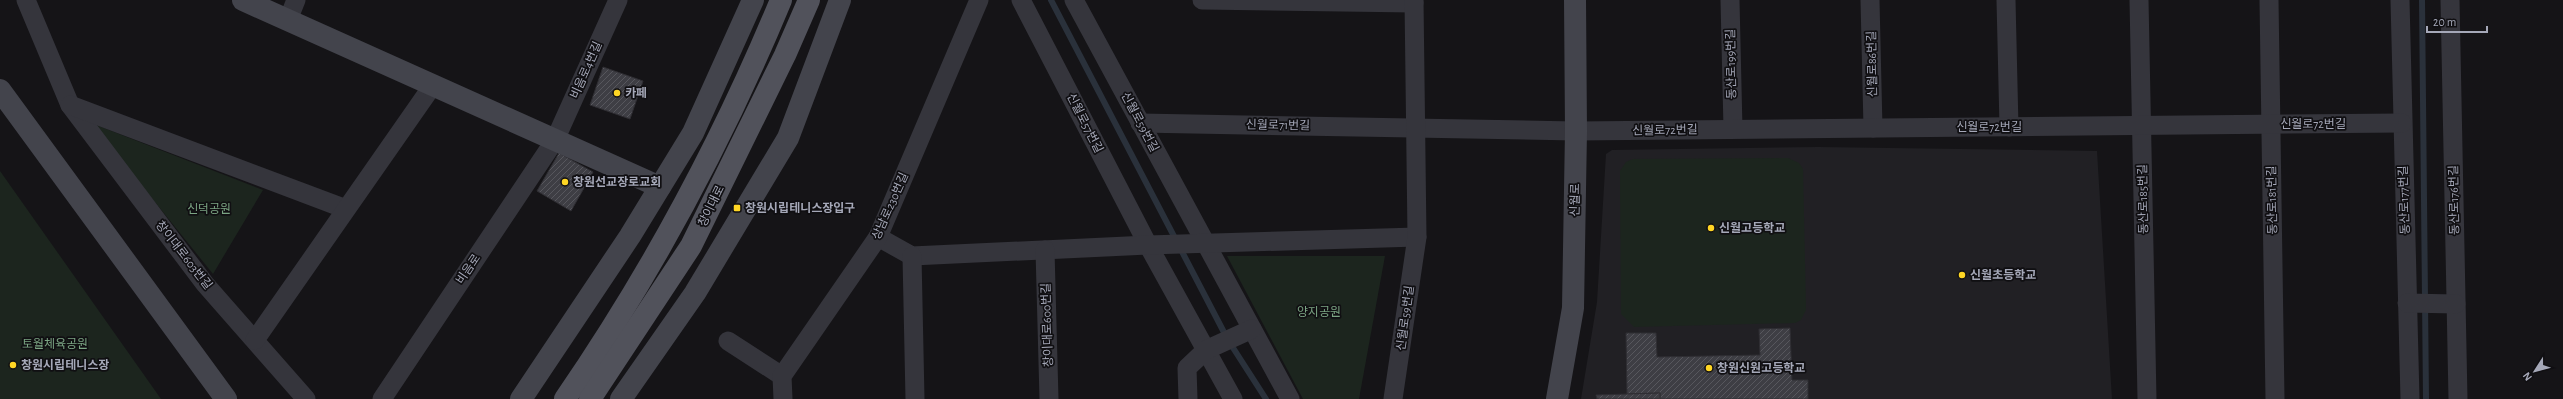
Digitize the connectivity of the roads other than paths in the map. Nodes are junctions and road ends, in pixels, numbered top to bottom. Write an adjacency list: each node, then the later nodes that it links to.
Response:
1 (26, 0): 25 (street, 창이대로603번길)
2 (243, 0): 22 (main road)
3 (296, 0): 22 (street)
4 (618, 0): 35 (street, 비음로4번길)
5 (753, 0): 36 (main road)
6 (781, 0): 55 (main road, 창이대로)
7 (809, 0): 56 (main road, 창이대로)
8 (840, 0): 57 (main road)
9 (979, 0): 38 (street, 상남로230번길)
10 (1022, 0): 41 (street, 신월로57번길)
11 (1074, 0): 26 (street, 신월로59번길)
12 (1202, 0): 21 (street)
13 (1575, 0): 34 (main road, 신월로)
14 (1730, 0): 33 (street, 동산로199번길)
15 (1870, 0): 32 (street, 신월로86번길)
16 (2006, 0): 30 (street)
17 (2138, 0): 29 (street, 동산로185번길)
18 (2269, 0): 28 (street, 동산로181번길)
19 (2400, 0): 27 (street, 동산로177번길)
20 (2450, 0): 45 (street, 동산로176번길)
21 (1414, 2): 31 (street)
22 (288, 20): 23 (main road)
23 (433, 85): 35 (main road); 37 (street)
24 (0, 90): 51 (main road)
25 (70, 106): 37 (street); 47 (street, 창이대로603번길)
26 (1140, 123): 31 (street, 신월로71번길); 40 (street, 신월로59번길)
27 (2402, 123): 28 (street, 신월로72번길); 44 (street, 동산로177번길)
28 (2271, 124): 29 (street, 신월로72번길); 67 (street, 동산로181번길)
29 (2141, 125): 30 (street, 신월로72번길); 66 (street, 동산로185번길)
30 (2009, 127): 32 (street, 신월로72번길)
31 (1416, 128): 34 (street, 신월로71번길); 39 (street, 신월로59번길)
32 (1873, 128): 33 (street, 신월로72번길)
33 (1732, 129): 34 (street, 신월로72번길)
34 (1576, 131): 65 (main road, 신월로)
35 (555, 140): 36 (main road); 53 (street, 비음로)
36 (660, 187): 54 (main road)
37 (346, 209): 47 (street)
38 (878, 236): 43 (street); 50 (street, 상남로230번길)
39 (1417, 237): 40 (street); 64 (street, 신월로59번길)
40 (1199, 244): 41 (street); 46 (street, 신월로59번길)
41 (1156, 245): 42 (street); 49 (street, 신월로57번길)
42 (1045, 250): 43 (street); 60 (street, 창이대로600번길)
43 (912, 256): 59 (street)
44 (2410, 304): 45 (street); 68 (street, 동산로177번길)
45 (2452, 304): 69 (street, 동산로176번길)
46 (1248, 331): 49 (street); 63 (street, 신월로59번길)
47 (255, 340): 52 (street, 창이대로603번길)
48 (728, 340): 50 (street)
49 (1211, 348): 61 (street); 62 (street, 신월로57번길)
50 (782, 376): 58 (street)
51 (226, 399)
52 (306, 399)
53 (382, 399)
54 (521, 399)
55 (565, 399)
56 (590, 399)
57 (621, 399)
58 (782, 399)
59 (915, 399)
60 (1049, 399)
61 (1188, 399)
62 (1233, 399)
63 (1290, 399)
64 (1393, 399)
65 (1557, 399)
66 (2147, 399)
67 (2275, 399)
68 (2410, 399)
69 (2458, 399)

